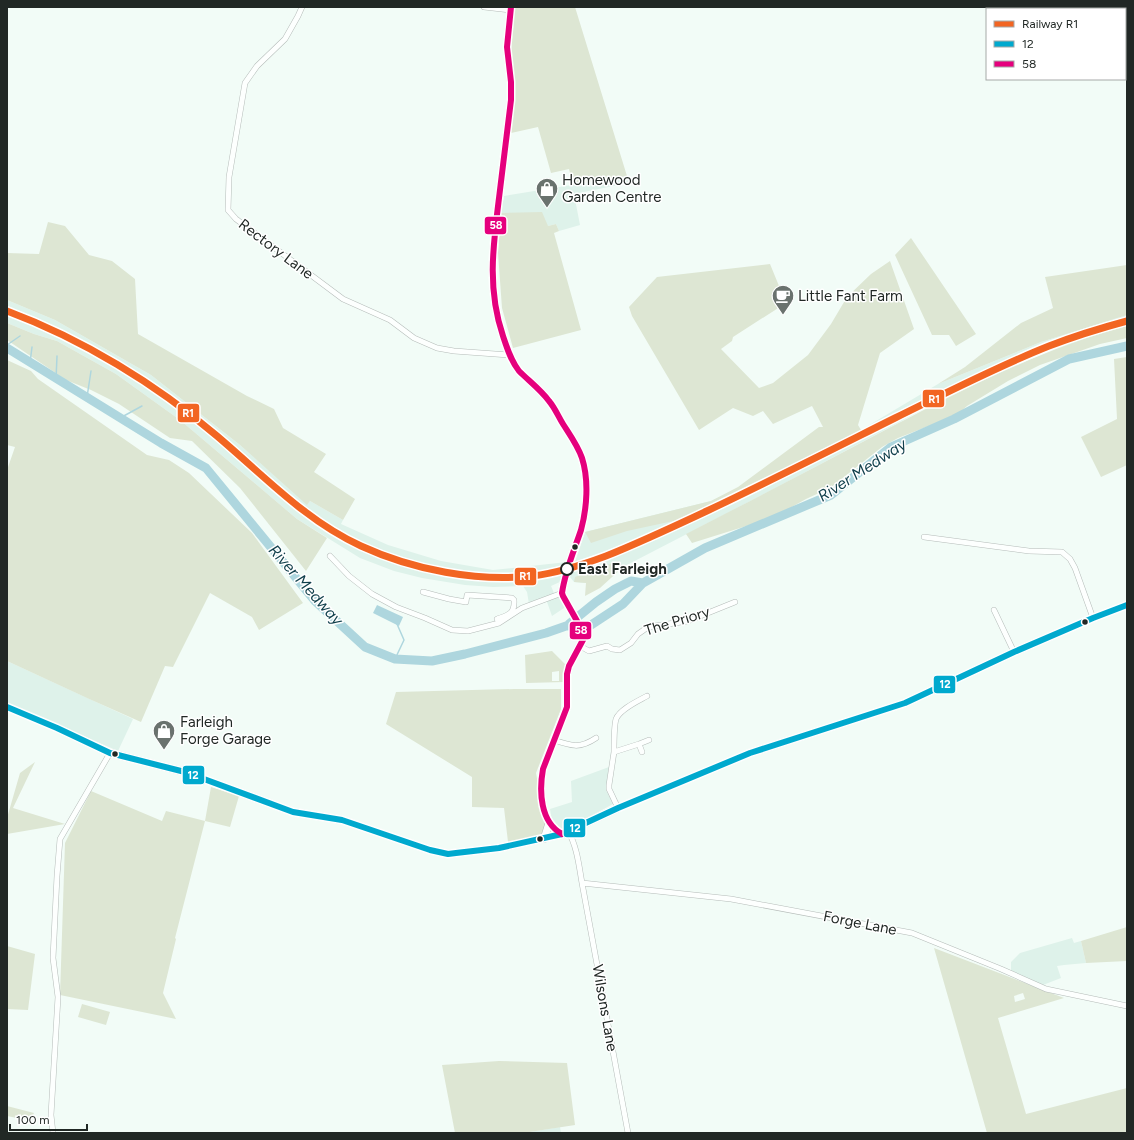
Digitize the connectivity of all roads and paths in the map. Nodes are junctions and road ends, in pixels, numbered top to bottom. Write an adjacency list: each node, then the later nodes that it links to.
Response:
1 (302, 7): 4 (street, Rectory Lane)
2 (484, 7): 3 (street)
3 (511, 9): 4 (main road)
4 (509, 354): 8 (main road)
5 (924, 536): 12 (street)
6 (330, 556): 13 (street)
7 (423, 592): 13 (street)
8 (562, 593): 13 (street); 14 (main road)
9 (735, 602): 14 (street, The Priory)
10 (1127, 606): 12 (main road)
11 (994, 610): 15 (street)
12 (1093, 618): 15 (main road)
13 (499, 623)
14 (582, 643): 19 (main road)
15 (1014, 652): 25 (main road)
16 (647, 696): 22 (street)
17 (7, 707): 24 (main road)
18 (596, 738): 19 (street)
19 (554, 740): 26 (main road)
20 (649, 740): 21 (street)
21 (639, 744): 22 (street); 23 (street)
22 (614, 752): 25 (street)
23 (642, 752)
24 (110, 753): 28 (main road); 31 (street)
25 (618, 808): 27 (main road)
26 (549, 823): 27 (main road); 28 (main road)
27 (565, 833): 28 (main road); 29 (street, Wilsons Lane)
28 (544, 839)
29 (582, 883): 30 (street, Forge Lane); 32 (street, Wilsons Lane)
30 (1127, 1006)
31 (53, 1133)
32 (628, 1133)

